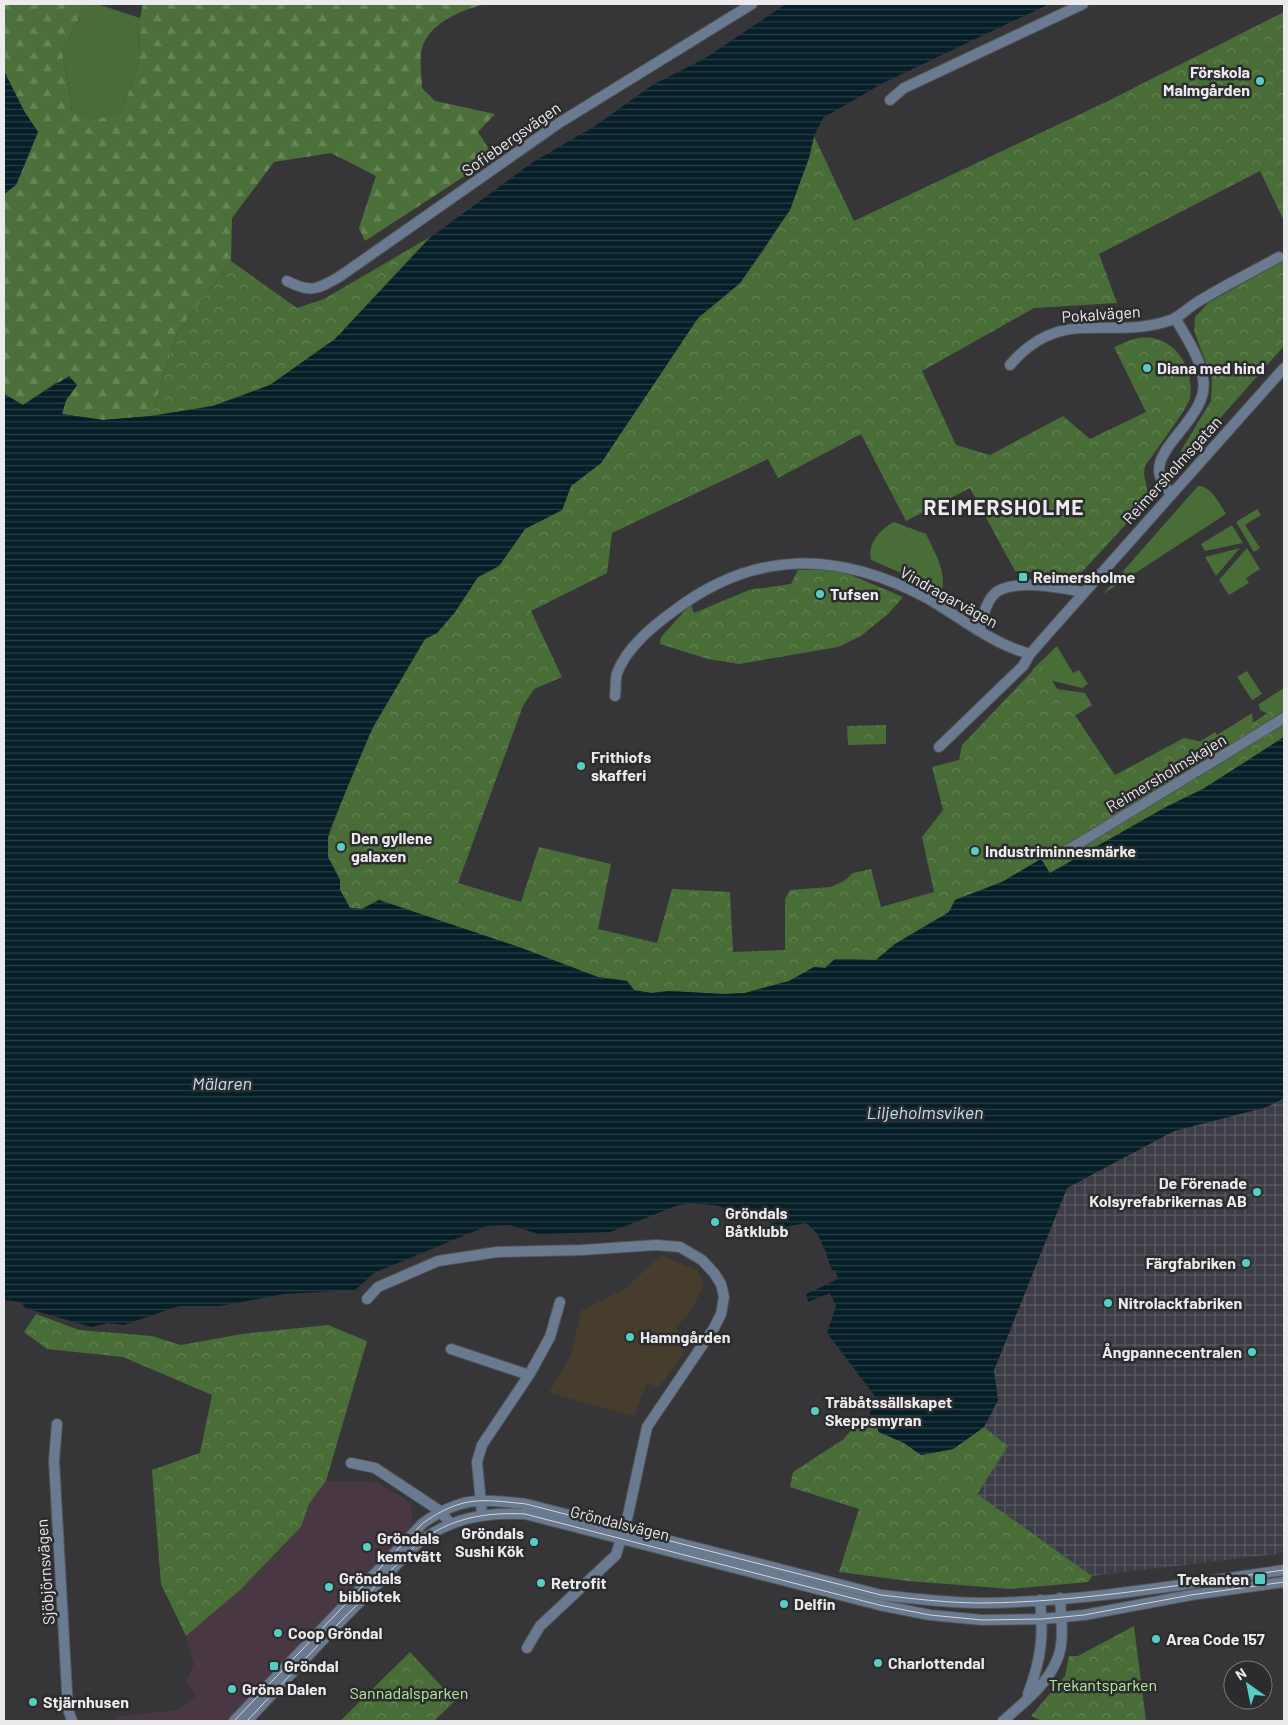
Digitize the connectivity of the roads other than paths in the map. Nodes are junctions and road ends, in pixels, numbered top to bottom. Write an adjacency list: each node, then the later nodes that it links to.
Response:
1 (752, 4): 5 (street, Sofiebergsvägen)
2 (1082, 4): 3 (street)
3 (890, 100)
4 (1279, 257): 6 (street, Pokalvägen)
5 (287, 281)
6 (1174, 318): 7 (street, Pokalvägen); 9 (street)
7 (1010, 365)
8 (1284, 368): 9 (street, Reimersholmsgatan)
9 (1170, 494): 10 (street, Reimersholmsgatan)
10 (1084, 592): 11 (street); 12 (street, Reimersholmsgatan)
11 (980, 630): 12 (street, Vindragarvägen); 13 (street, Vindragarvägen)
12 (1030, 654): 15 (street, Reimersholmsgatan)
13 (615, 696)
14 (1284, 718): 16 (street, Reimersholmskajen)
15 (939, 747)
16 (1063, 853)
17 (367, 1299): 27 (street)
18 (560, 1302): 20 (street)
19 (451, 1348): 20 (street)
20 (529, 1375): 23 (street)
21 (57, 1424): 36 (street, Sjöbjörnsvägen)
22 (351, 1463): 24 (street)
23 (480, 1499): 24 (street, Gröndalsvägen); 25 (street); 27 (street, Gröndalsvägen)
24 (440, 1511): 26 (street); 37 (street, Gröndalsvägen)
25 (482, 1514): 26 (street, Gröndalsvägen); 27 (street, Gröndalsvägen)
26 (450, 1523): 38 (street, Gröndalsvägen)
27 (623, 1534): 31 (street, Gröndalsvägen); 33 (street, Gröndalsvägen); 34 (street)
28 (1284, 1570): 30 (street, Gröndalsvägen)
29 (1284, 1582): 32 (street, Gröndalsvägen)
30 (1060, 1598): 31 (street, Gröndalsvägen); 32 (street)
31 (1040, 1600): 33 (street)
32 (1061, 1618): 33 (street, Gröndalsvägen); 35 (street)
33 (1042, 1619): 35 (street)
34 (527, 1648)
35 (1026, 1701): 39 (street)
36 (70, 1720)
37 (234, 1721)
38 (247, 1721)
39 (1003, 1721)

